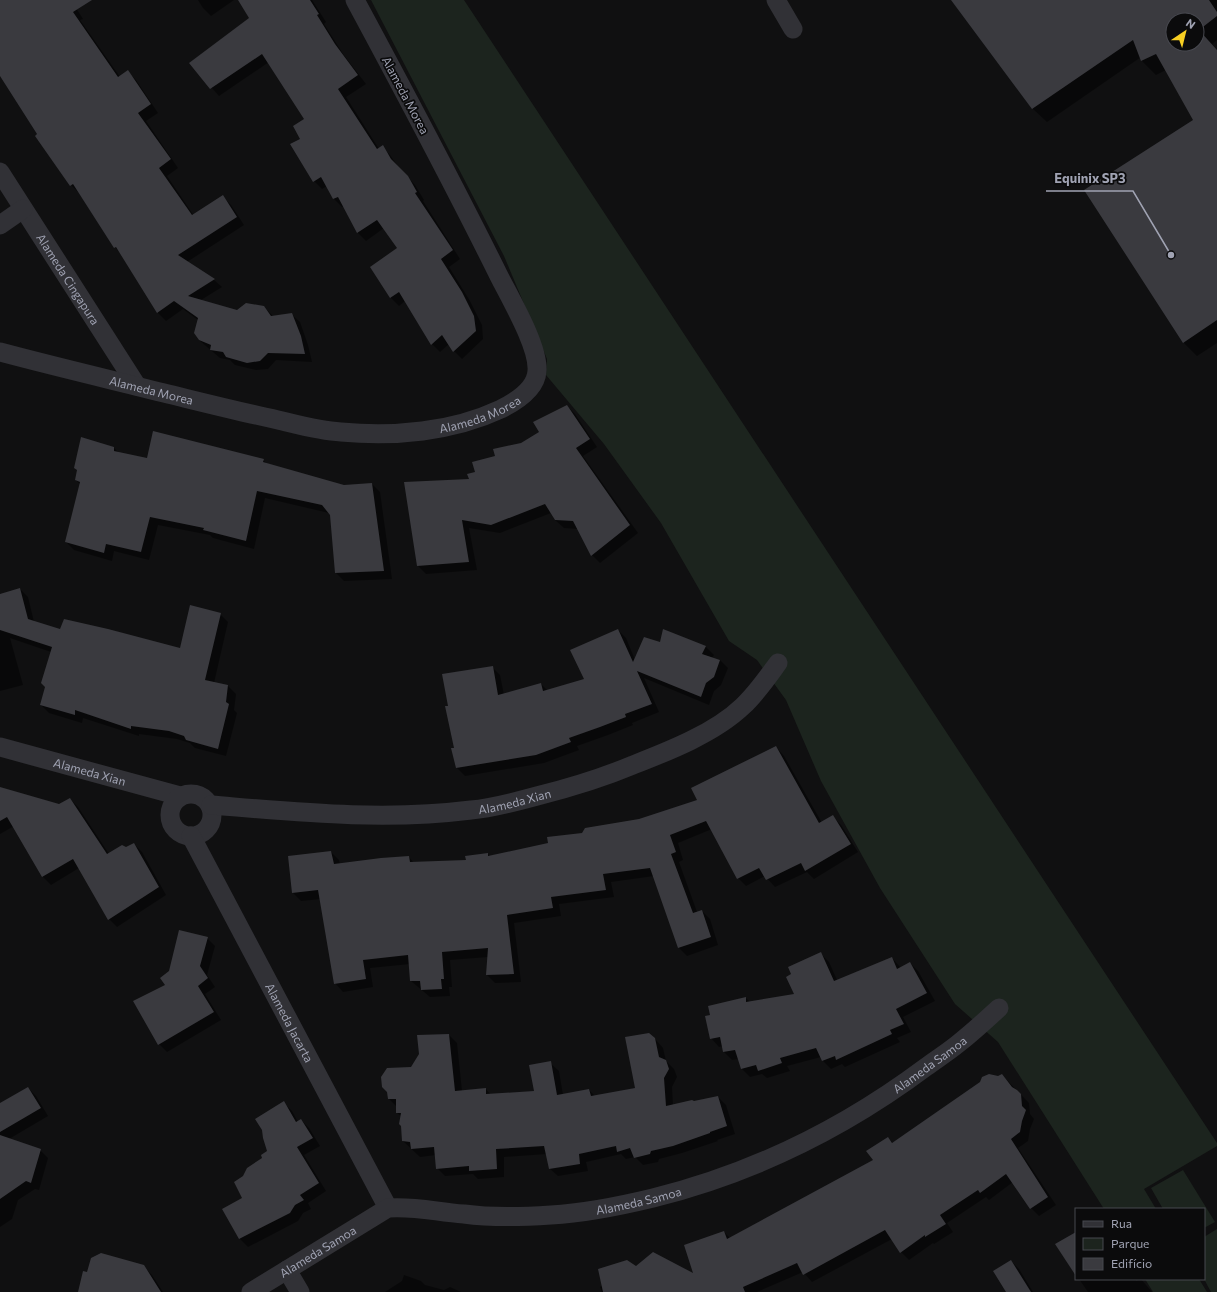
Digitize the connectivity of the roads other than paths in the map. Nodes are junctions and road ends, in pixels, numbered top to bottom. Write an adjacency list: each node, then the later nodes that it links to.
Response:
1 (355, 0): 8 (street, Alameda Morea)
2 (776, 0): 3 (street)
3 (793, 29)
4 (0, 172): 5 (street, Alameda Cingapura)
5 (23, 209): 6 (street); 8 (street, Alameda Cingapura)
6 (0, 225)
7 (0, 352): 8 (street, Alameda Morea)
8 (137, 386)
9 (778, 664): 12 (street, Alameda Xian)
10 (0, 747): 11 (street, Alameda Xian)
11 (180, 796): 12 (street); 13 (street)
12 (211, 806): 13 (street)
13 (191, 836): 15 (street, Alameda Jacarta)
14 (999, 1008): 15 (street, Alameda Samoa)
15 (388, 1208): 16 (street, Alameda Samoa)
16 (287, 1270): 17 (street, Alameda Samoa); 18 (street)
17 (251, 1292)
18 (300, 1292)

